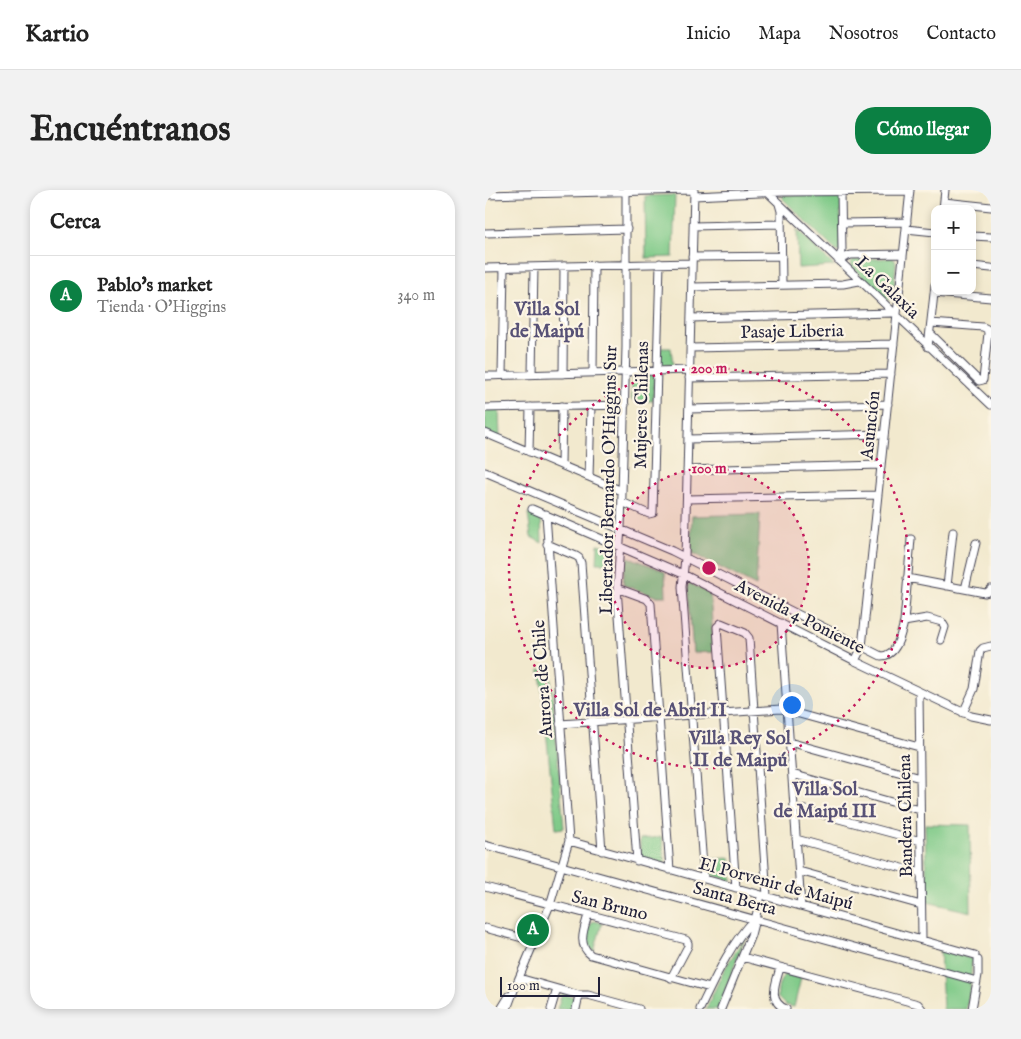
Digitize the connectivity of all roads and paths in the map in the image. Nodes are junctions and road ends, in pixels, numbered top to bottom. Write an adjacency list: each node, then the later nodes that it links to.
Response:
1 (659, 190): 3 (street); 5 (street)
2 (945, 190): 10 (street)
3 (626, 191): 8 (street); 17 (street, Libertador Bernardo O'Higgins Sur)
4 (910, 191): 7 (street); 15 (street, Asunción)
5 (693, 192): 6 (street); 16 (street)
6 (767, 192): 9 (street)
7 (841, 192): 9 (street); 13 (street)
8 (485, 195)
9 (777, 197): 14 (street); 25 (street, La Galaxia)
10 (943, 205)
11 (976, 206): 12 (street)
12 (991, 207)
13 (841, 223): 15 (street); 25 (street)
14 (781, 224): 16 (street); 23 (street)
15 (906, 225): 18 (street); 22 (street, Asunción)
16 (693, 226): 24 (street)
17 (627, 229): 19 (street); 26 (street, Libertador Bernardo O'Higgins Sur)
18 (931, 231)
19 (485, 233)
20 (976, 236): 21 (street)
21 (991, 238)
22 (903, 254): 25 (street); 41 (street, Asunción)
23 (781, 256): 24 (street); 36 (street)
24 (692, 260): 27 (street); 37 (street)
25 (838, 260): 35 (street, La Galaxia)
26 (627, 264): 27 (street); 28 (street); 49 (street, Libertador Bernardo O'Higgins Sur)
27 (660, 264): 48 (street, Mujeres Chilenas)
28 (594, 265): 29 (street); 50 (street)
29 (564, 266): 31 (street); 52 (street)
30 (976, 266): 34 (street)
31 (534, 267): 33 (street); 51 (street)
32 (485, 268): 33 (street)
33 (504, 268): 55 (street)
34 (991, 268)
35 (859, 281): 36 (street); 41 (street, La Galaxia)
36 (782, 285): 37 (street)
37 (692, 287): 42 (street)
38 (933, 295): 43 (street)
39 (972, 295): 40 (street)
40 (991, 298)
41 (894, 315): 42 (street); 45 (street, Asunción); 46 (street, La Galaxia)
42 (691, 318): 47 (street)
43 (931, 322): 44 (street); 44 (street)
44 (930, 333): 46 (street)
45 (894, 344): 47 (street, Pasaje Liberia); 54 (street, Asunción)
46 (928, 347): 59 (street, La Galaxia)
47 (690, 348): 53 (street)
48 (657, 371): 49 (street); 53 (street); 77 (street, Mujeres Chilenas)
49 (625, 372): 50 (street); 58 (street, Libertador Bernardo O'Higgins Sur)
50 (593, 373): 52 (street)
51 (532, 374): 52 (street); 55 (street)
52 (563, 374)
53 (689, 374): 54 (street); 64 (street)
54 (891, 374): 57 (street, Asunción)
55 (502, 375): 56 (street)
56 (485, 376)
57 (888, 404): 64 (street); 66 (street, Asunción)
58 (625, 405): 61 (street); 74 (street, Libertador Bernardo O'Higgins Sur)
59 (991, 405)
60 (562, 406): 61 (street); 62 (street); 69 (street)
61 (591, 406): 73 (street)
62 (531, 407): 63 (street); 68 (street)
63 (485, 408)
64 (689, 409): 67 (street)
65 (485, 433): 68 (street)
66 (884, 434): 67 (street); 70 (street, Asunción)
67 (688, 439): 71 (street)
68 (529, 452): 69 (street)
69 (561, 465): 73 (street)
70 (881, 465): 71 (street); 75 (street, Asunción)
71 (687, 470): 76 (street)
72 (485, 472): 80 (street, Avenida 4 Poniente)
73 (589, 477): 74 (street)
74 (622, 491): 77 (street, Libertador Bernardo O'Higgins Sur)
75 (878, 496): 76 (street); 97 (street, Asunción)
76 (687, 499): 86 (street)
77 (622, 502): 80 (street, Libertador Bernardo O'Higgins Sur)
78 (532, 509): 79 (street, Avenida 4 Poniente)
79 (545, 514): 84 (street, Aurora de Chile); 85 (street, Avenida 4 Poniente)
80 (621, 529): 85 (street, Libertador Bernardo O'Higgins Sur); 86 (street, Avenida 4 Poniente)
81 (953, 532): 89 (street)
82 (911, 539): 88 (street)
83 (976, 543): 92 (street)
84 (547, 544): 108 (street); 109 (street, Aurora de Chile)
85 (619, 546): 87 (street, Avenida 4 Poniente); 90 (street, Libertador Bernardo O'Higgins Sur)
86 (685, 558): 87 (street); 97 (street, Avenida 4 Poniente)
87 (683, 574): 94 (street, Avenida 4 Poniente); 104 (street)
88 (907, 578): 89 (street); 93 (street)
89 (947, 586): 92 (street)
90 (617, 588): 105 (street); 106 (street, Libertador Bernardo O'Higgins Sur)
91 (991, 588): 92 (street)
92 (965, 589)
93 (904, 622): 95 (street); 97 (street, Avenida 4 Poniente)
94 (781, 623): 98 (street, Avenida 4 Poniente); 101 (street)
95 (941, 640)
96 (991, 646): 103 (street)
97 (862, 647): 98 (street, Asunción)
98 (855, 661): 99 (street, Avenida 4 Poniente)
99 (919, 692): 103 (street, Avenida 4 Poniente); 111 (street, Bandera Chilena)
100 (754, 710): 101 (street); 102 (street); 102 (street); 129 (street)
101 (787, 710): 110 (street); 111 (street)
102 (725, 712): 104 (street); 128 (street)
103 (963, 713): 107 (street, Avenida 4 Poniente)
104 (692, 715): 105 (street); 126 (street)
105 (659, 717): 106 (street); 123 (street)
106 (627, 719): 108 (street); 121 (street, Libertador Bernardo O'Higgins Sur)
107 (991, 720)
108 (593, 722): 109 (street); 120 (street)
109 (560, 724): 117 (street, Aurora de Chile)
110 (789, 742): 112 (street); 113 (street)
111 (919, 746): 113 (street, Bandera Chilena)
112 (791, 774): 114 (street); 115 (street)
113 (920, 778): 115 (street, Bandera Chilena)
114 (794, 807): 116 (street); 118 (street)
115 (920, 810): 118 (street, Bandera Chilena)
116 (796, 839): 124 (street); 125 (street)
117 (569, 841): 120 (street, El Porvenir de Maipú); 122 (street)
118 (921, 842): 125 (street, Bandera Chilena)
119 (485, 844): 122 (street, Santa Berta)
120 (603, 851): 121 (street, El Porvenir de Maipú)
121 (637, 861): 123 (street, El Porvenir de Maipú)
122 (562, 866): 131 (street); 135 (street, Santa Berta)
123 (670, 870): 126 (street, El Porvenir de Maipú)
124 (799, 871): 132 (street); 133 (street)
125 (921, 873): 132 (street, Bandera Chilena)
126 (703, 879): 128 (street, El Porvenir de Maipú)
127 (485, 887): 131 (street, San Bruno)
128 (736, 888): 129 (street, El Porvenir de Maipú)
129 (767, 896): 133 (street, El Porvenir de Maipú)
130 (760, 900): 135 (street)
131 (550, 905): 134 (street, San Bruno); 138 (street)
132 (921, 905): 137 (street, Bandera Chilena)
133 (801, 906): 137 (street, El Porvenir de Maipú)
134 (588, 915): 141 (street); 141 (street, San Bruno)
135 (755, 919): 139 (street); 143 (street, Santa Berta); 144 (street)
136 (485, 928): 138 (street)
137 (922, 939): 143 (street, El Porvenir de Maipú)
138 (534, 941): 142 (street)
139 (742, 957): 140 (street); 154 (street)
140 (780, 968): 155 (street); 156 (street)
141 (671, 978): 144 (street)
142 (517, 981): 145 (street); 148 (street); 149 (street)
143 (977, 981): 157 (street)
144 (710, 988): 153 (street)
145 (557, 989): 146 (street); 150 (street)
146 (579, 995): 147 (street); 151 (street)
147 (615, 1006): 152 (street)
148 (501, 1009)
149 (507, 1009)
150 (551, 1009)
151 (575, 1009)
152 (639, 1009)
153 (701, 1009)
154 (721, 1009)
155 (786, 1009)
156 (922, 1009)
157 (972, 1009)

